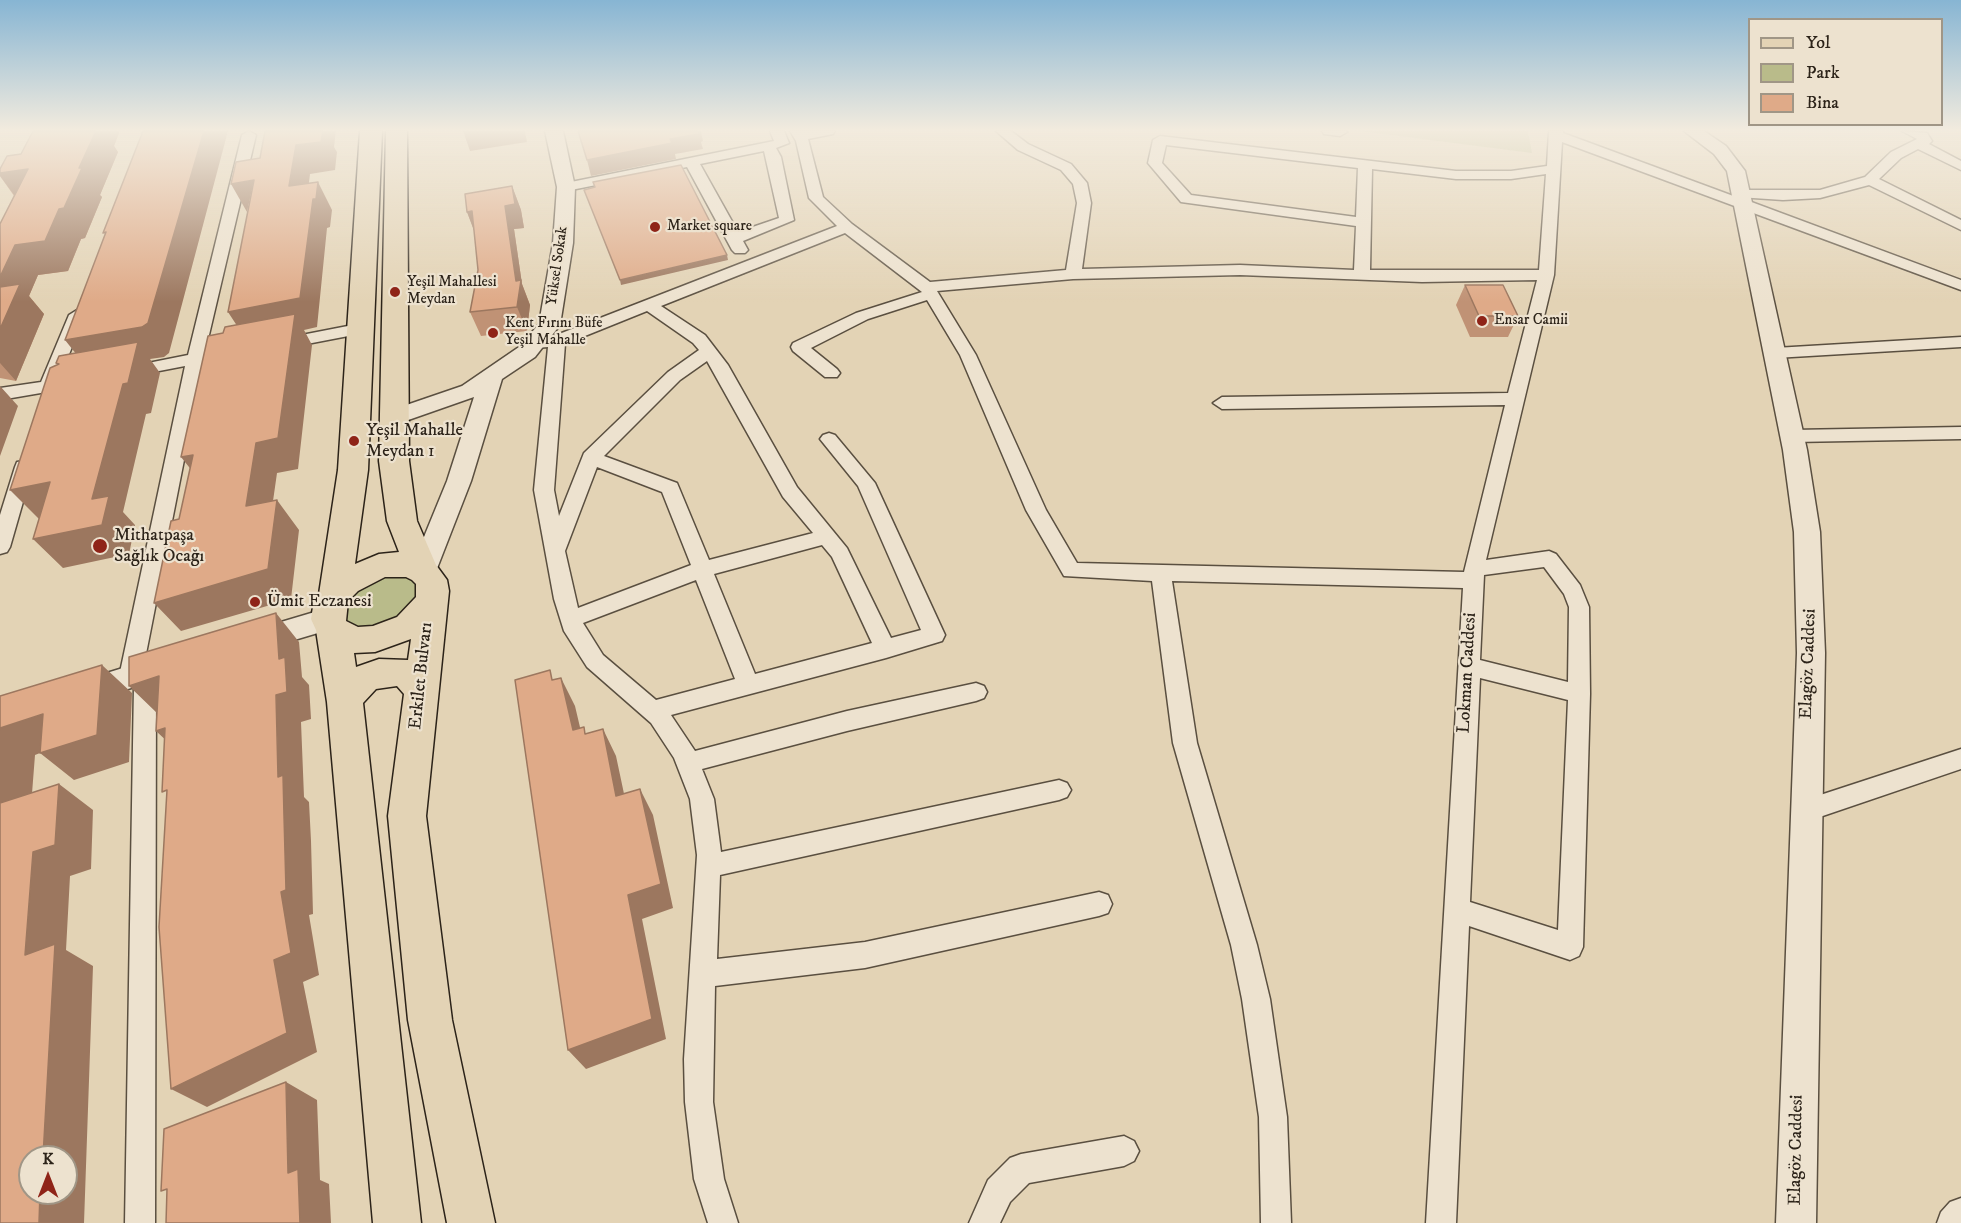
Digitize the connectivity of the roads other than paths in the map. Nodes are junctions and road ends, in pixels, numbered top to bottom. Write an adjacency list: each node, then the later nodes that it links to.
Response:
1 (236, 188): 36 (street)
2 (367, 188): 29 (main road)
3 (396, 188): 47 (main road, Erkilet Bulvarı)
4 (566, 188): 30 (street, Yüksel Sokak)
5 (706, 188): 20 (street)
6 (780, 188): 20 (street)
7 (813, 188): 19 (street)
8 (1081, 188): 22 (street)
9 (1176, 188): 17 (street)
10 (1364, 188): 17 (street)
11 (1552, 188): 24 (street, Lokman Caddesi)
12 (1713, 188): 16 (street)
13 (1739, 188): 16 (street, Elagöz Caddesi)
14 (1848, 188): 16 (street)
15 (1886, 188): 18 (street)
16 (1742, 198): 25 (street); 34 (street, Elagöz Caddesi)
17 (1363, 222): 23 (street)
18 (1961, 226)
19 (847, 227): 21 (street); 26 (street)
20 (734, 239): 21 (street)
21 (748, 265): 28 (street)
22 (1073, 274): 23 (street); 26 (street)
23 (1362, 274): 24 (street)
24 (1546, 274): 44 (street, Lokman Caddesi)
25 (1961, 285)
26 (929, 290): 37 (street); 58 (street)
27 (83, 300): 41 (street)
28 (648, 305): 30 (street); 33 (street)
29 (358, 329): 32 (street); 61 (main road)
30 (546, 342): 39 (street, Yüksel Sokak); 56 (street)
31 (1961, 342): 34 (street)
32 (265, 346)
33 (709, 351): 52 (street); 54 (street)
34 (1775, 353): 49 (street, Elagöz Caddesi)
35 (218, 355): 36 (street)
36 (195, 360): 38 (street); 67 (street)
37 (831, 373)
38 (116, 374)
39 (492, 377): 42 (street, Yüksel Sokak); 60 (street)
40 (82, 380): 41 (street)
41 (48, 387): 43 (street); 46 (street)
42 (470, 391): 47 (street, Yüksel Sokak); 53 (street)
43 (0, 394)
44 (1515, 399): 45 (street); 59 (street, Lokman Caddesi)
45 (1222, 403)
46 (41, 410)
47 (394, 417): 53 (main road, Erkilet Bulvarı)
48 (1961, 433): 49 (street)
49 (1793, 436): 78 (street, Elagöz Caddesi)
50 (829, 439): 64 (street)
51 (31, 444): 55 (street)
52 (591, 458): 56 (street); 57 (street)
53 (394, 461): 60 (main road, Erkilet Bulvarı)
54 (826, 537): 57 (street); 64 (street)
55 (0, 547)
56 (555, 551): 62 (street)
57 (703, 569): 62 (street); 68 (street)
58 (1161, 573): 59 (street); 90 (street)
59 (1473, 574): 66 (street, Lokman Caddesi); 71 (street)
60 (427, 587): 61 (main road); 61 (main road); 69 (main road, Erkilet Bulvarı)
61 (332, 614): 63 (street); 73 (main road)
62 (571, 619): 74 (street)
63 (225, 649)
64 (886, 649): 68 (street)
65 (191, 659): 67 (street)
66 (1468, 666): 71 (street); 81 (street, Lokman Caddesi)
67 (138, 674): 72 (street); 85 (street)
68 (748, 683): 74 (street)
69 (421, 690): 73 (main road); 87 (main road, Erkilet Bulvarı)
70 (976, 692): 76 (street)
71 (1579, 694): 81 (street)
72 (54, 701)
73 (345, 702): 86 (main road)
74 (653, 710): 76 (street)
75 (1961, 759): 78 (street)
76 (688, 763): 79 (street)
77 (1059, 790): 79 (street)
78 (1805, 811): 92 (street, Elagöz Caddesi)
79 (709, 866): 82 (street)
80 (1099, 904): 82 (street)
81 (1456, 910): 91 (street, Lokman Caddesi)
82 (703, 974): 88 (street)
83 (1125, 1151): 89 (street)
84 (1961, 1213): 93 (street)
85 (140, 1223)
86 (397, 1223)
87 (471, 1223)
88 (723, 1223)
89 (984, 1223)
90 (1276, 1223)
91 (1441, 1223)
92 (1796, 1223)
93 (1952, 1223)

